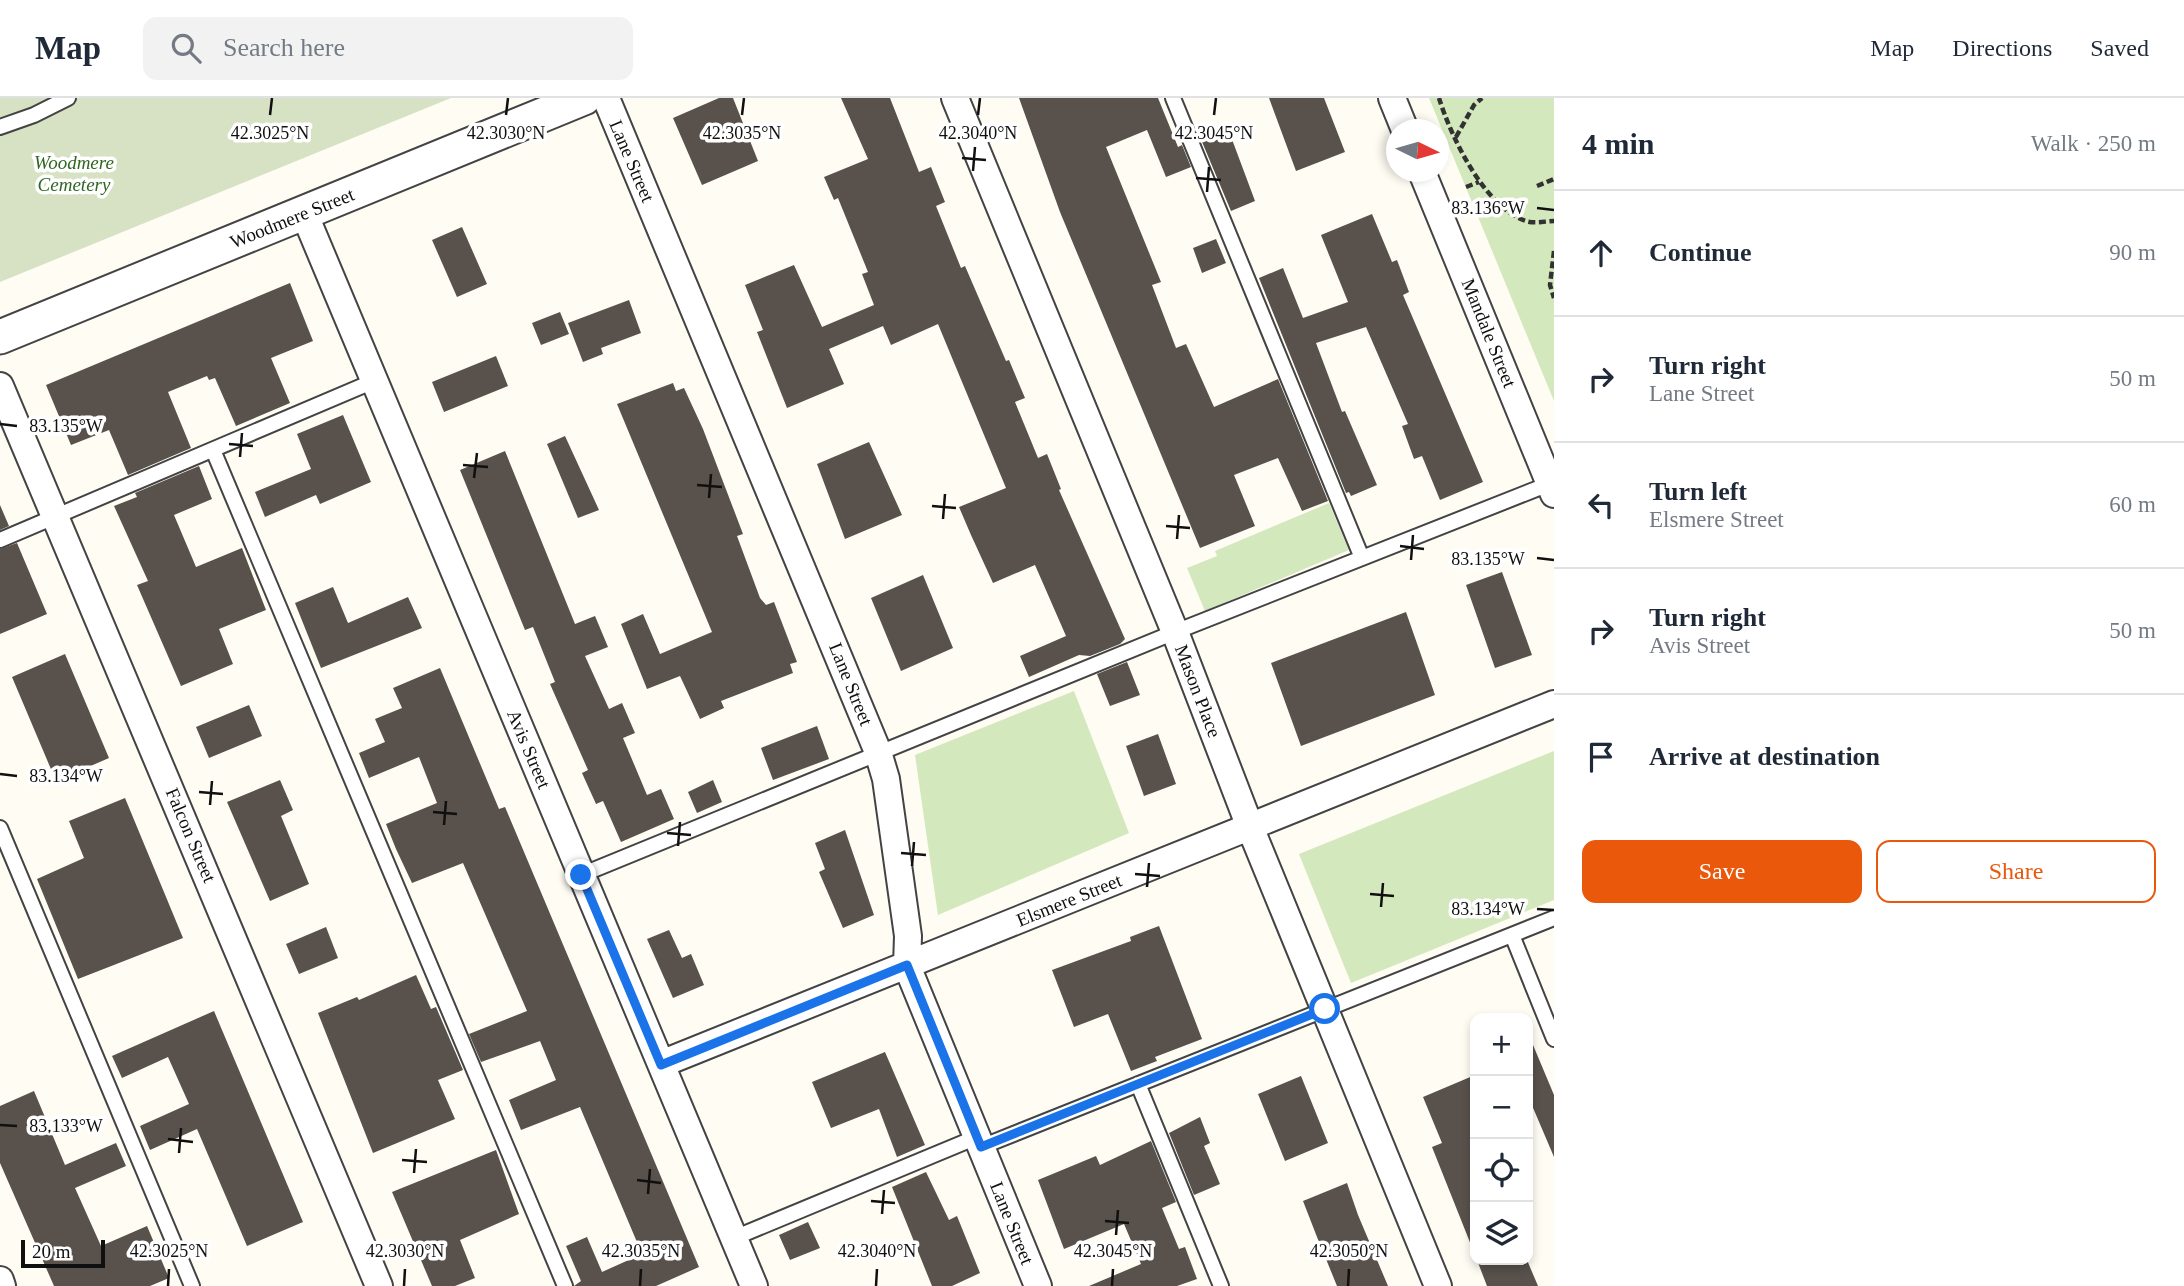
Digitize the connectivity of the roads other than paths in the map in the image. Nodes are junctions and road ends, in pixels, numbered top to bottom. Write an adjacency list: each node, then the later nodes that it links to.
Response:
1 (68, 98): 8 (lane)
2 (584, 98): 10 (street, Woodmere Street)
3 (606, 98): 21 (street, Lane Street)
4 (955, 98): 19 (street, Mason Place)
5 (1173, 98): 18 (lane)
6 (1392, 98): 7 (street)
7 (1401, 119)
8 (0, 127)
9 (1426, 182): 15 (street, Mandale Street)
10 (304, 213): 11 (street, Woodmere Street); 12 (street, Avis Street)
11 (0, 338)
12 (374, 381): 14 (lane); 24 (street, Avis Street)
13 (0, 386): 16 (street, Falcon Street)
14 (213, 450): 16 (lane); 38 (lane)
15 (1553, 487): 18 (lane)
16 (56, 517): 17 (lane); 37 (street, Falcon Street)
17 (0, 540)
18 (1362, 558): 19 (lane)
19 (1175, 632): 21 (lane); 22 (street, Mason Place)
20 (1554, 704): 22 (street, Elsmere Street)
21 (878, 752): 24 (lane); 27 (street, Lane Street)
22 (1250, 827): 27 (street, Elsmere Street); 28 (street, Mason Place)
23 (0, 828): 36 (lane)
24 (581, 875): 30 (street, Avis Street)
25 (1554, 918): 26 (lane)
26 (1512, 935): 28 (lane); 29 (lane)
27 (907, 965): 30 (street, Elsmere Street); 32 (street, Lane Street)
28 (1325, 1009): 31 (lane); 42 (street, Mason Place)
29 (1554, 1039)
30 (661, 1065): 33 (street, Avis Street)
31 (1138, 1084): 32 (lane); 41 (lane)
32 (979, 1142): 33 (lane); 40 (street, Lane Street)
33 (734, 1238): 39 (street, Avis Street)
34 (0, 1280): 35 (street)
35 (2, 1286)
36 (192, 1286)
37 (379, 1286)
38 (565, 1286)
39 (754, 1286)
40 (1038, 1286)
41 (1221, 1286)
42 (1437, 1286)

